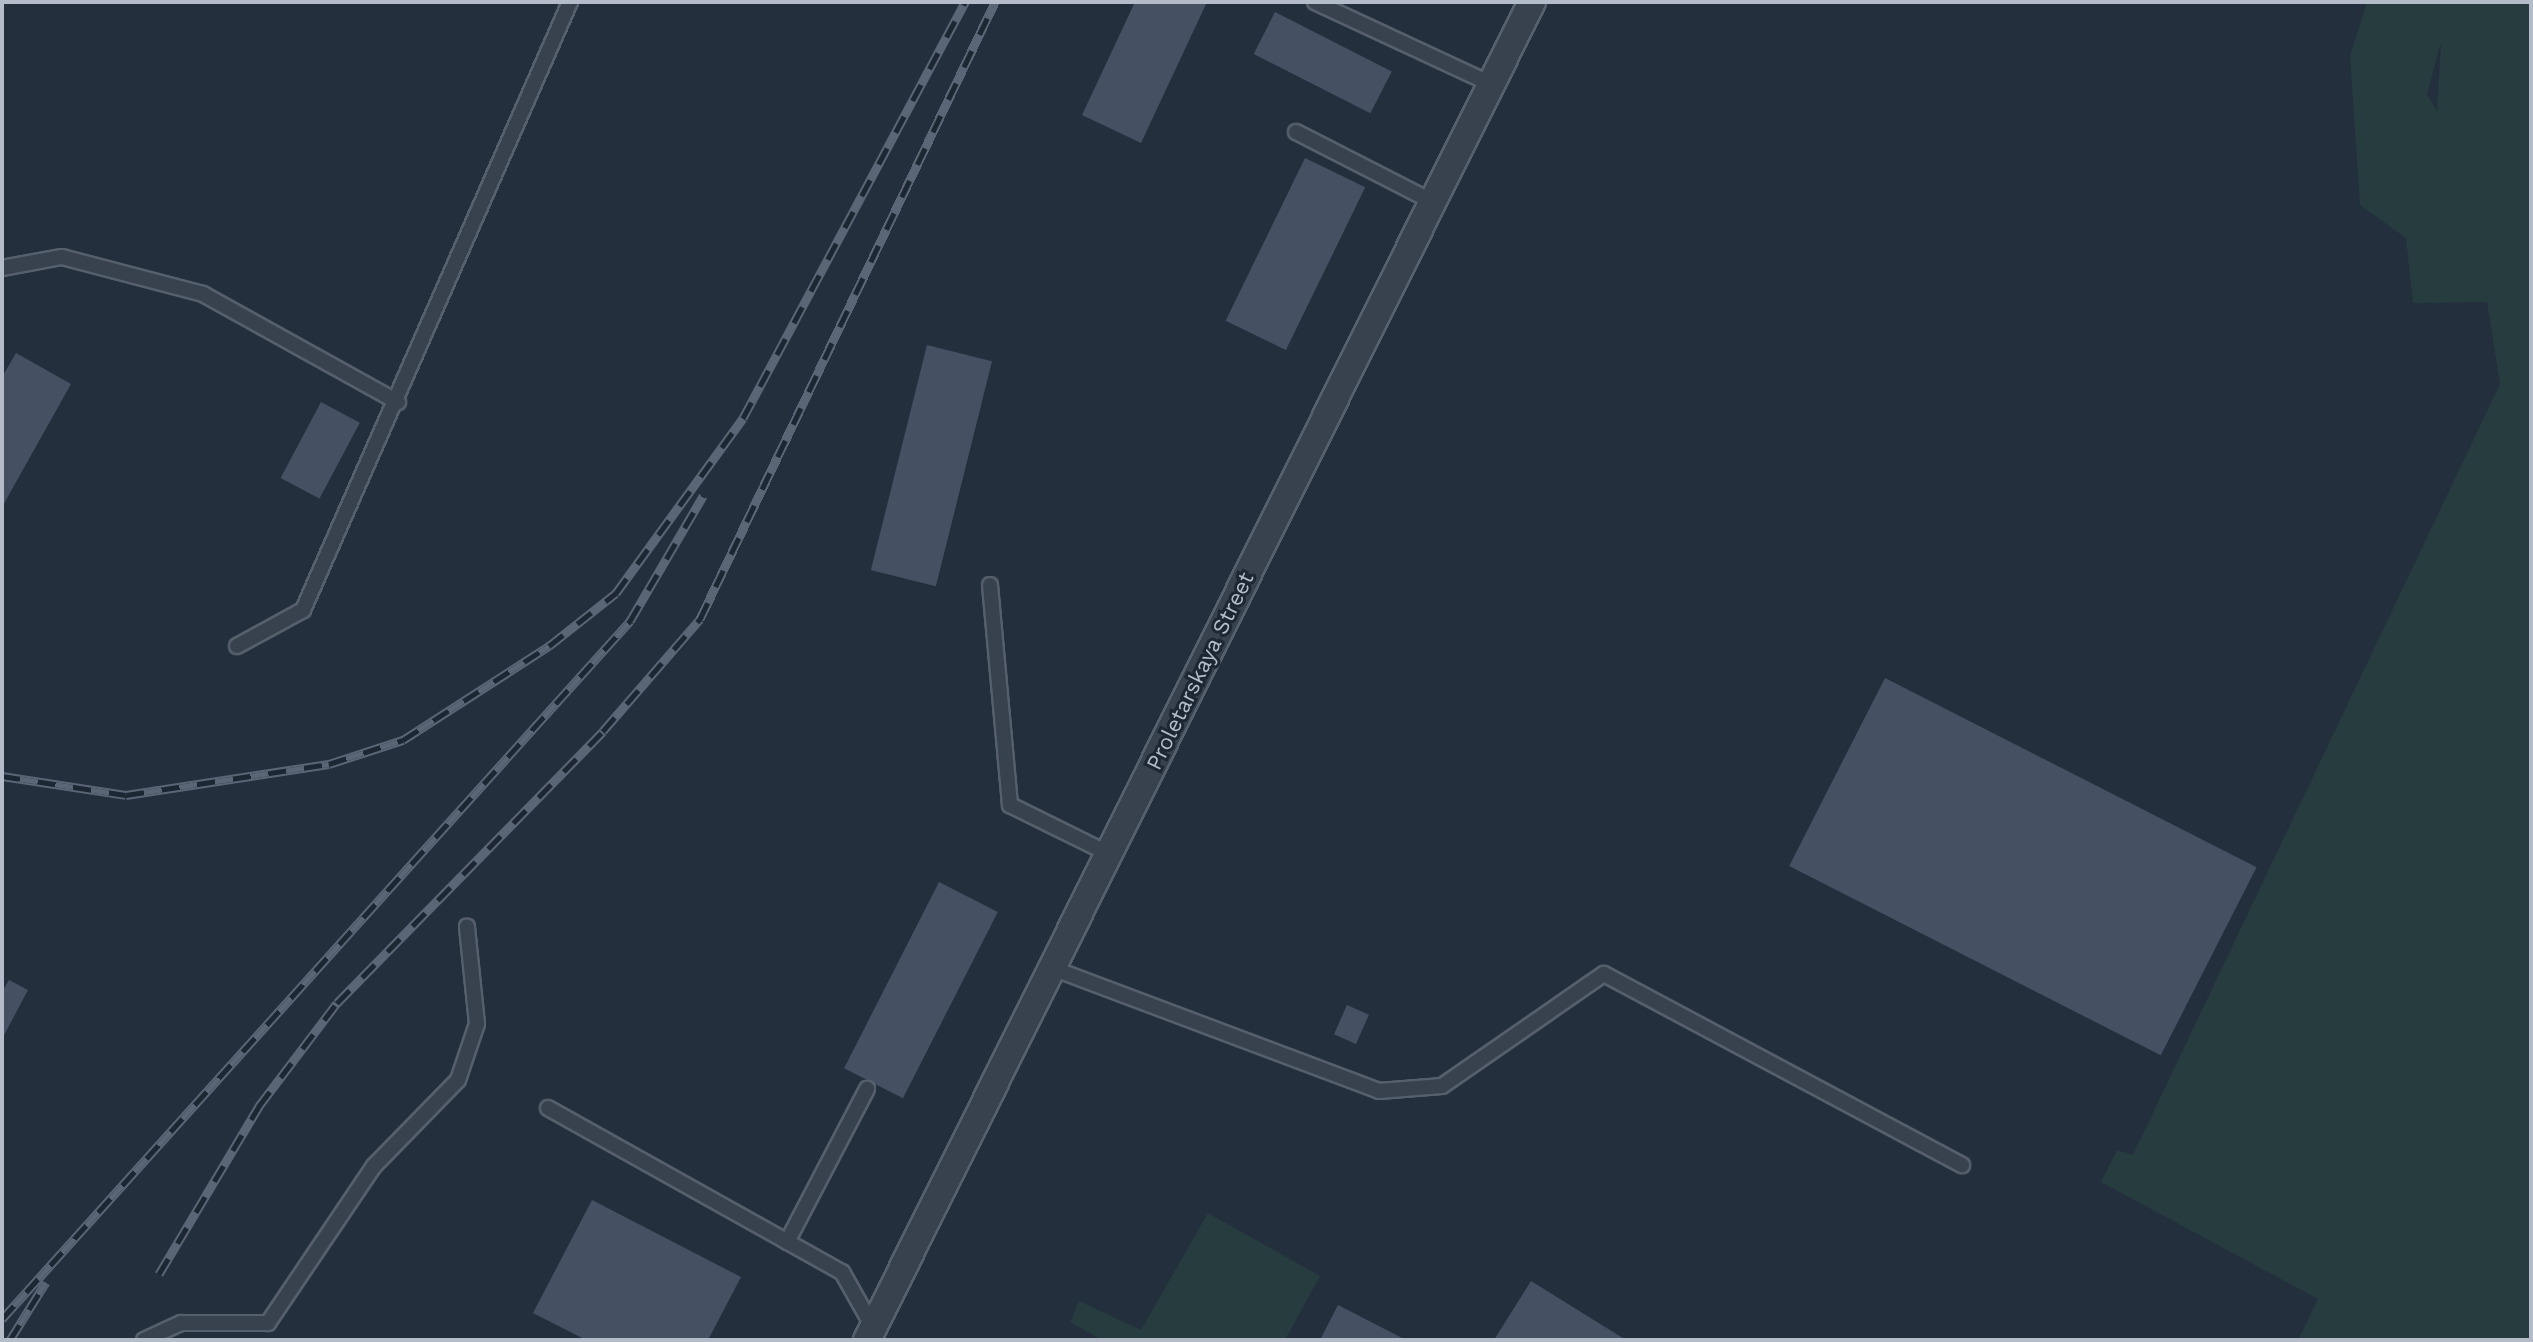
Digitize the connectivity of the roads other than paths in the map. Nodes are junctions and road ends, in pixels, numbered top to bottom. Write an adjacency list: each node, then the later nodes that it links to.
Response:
1 (570, 2): 8 (lane)
2 (1315, 2): 4 (lane)
3 (1532, 2): 4 (street, Proletarskaya Street)
4 (1491, 84): 6 (street, Proletarskaya Street)
5 (1296, 132): 6 (lane)
6 (1433, 202): 11 (street, Proletarskaya Street)
7 (2, 268): 8 (lane)
8 (398, 402): 10 (lane)
9 (990, 585): 11 (lane)
10 (237, 646)
11 (1109, 854): 13 (street, Proletarskaya Street)
12 (467, 927): 19 (lane)
13 (1052, 968): 16 (lane); 18 (street, Proletarskaya Street)
14 (867, 1089): 17 (lane)
15 (548, 1108): 17 (lane)
16 (1962, 1165)
17 (787, 1242): 18 (lane)
18 (870, 1334)
19 (144, 1340)

